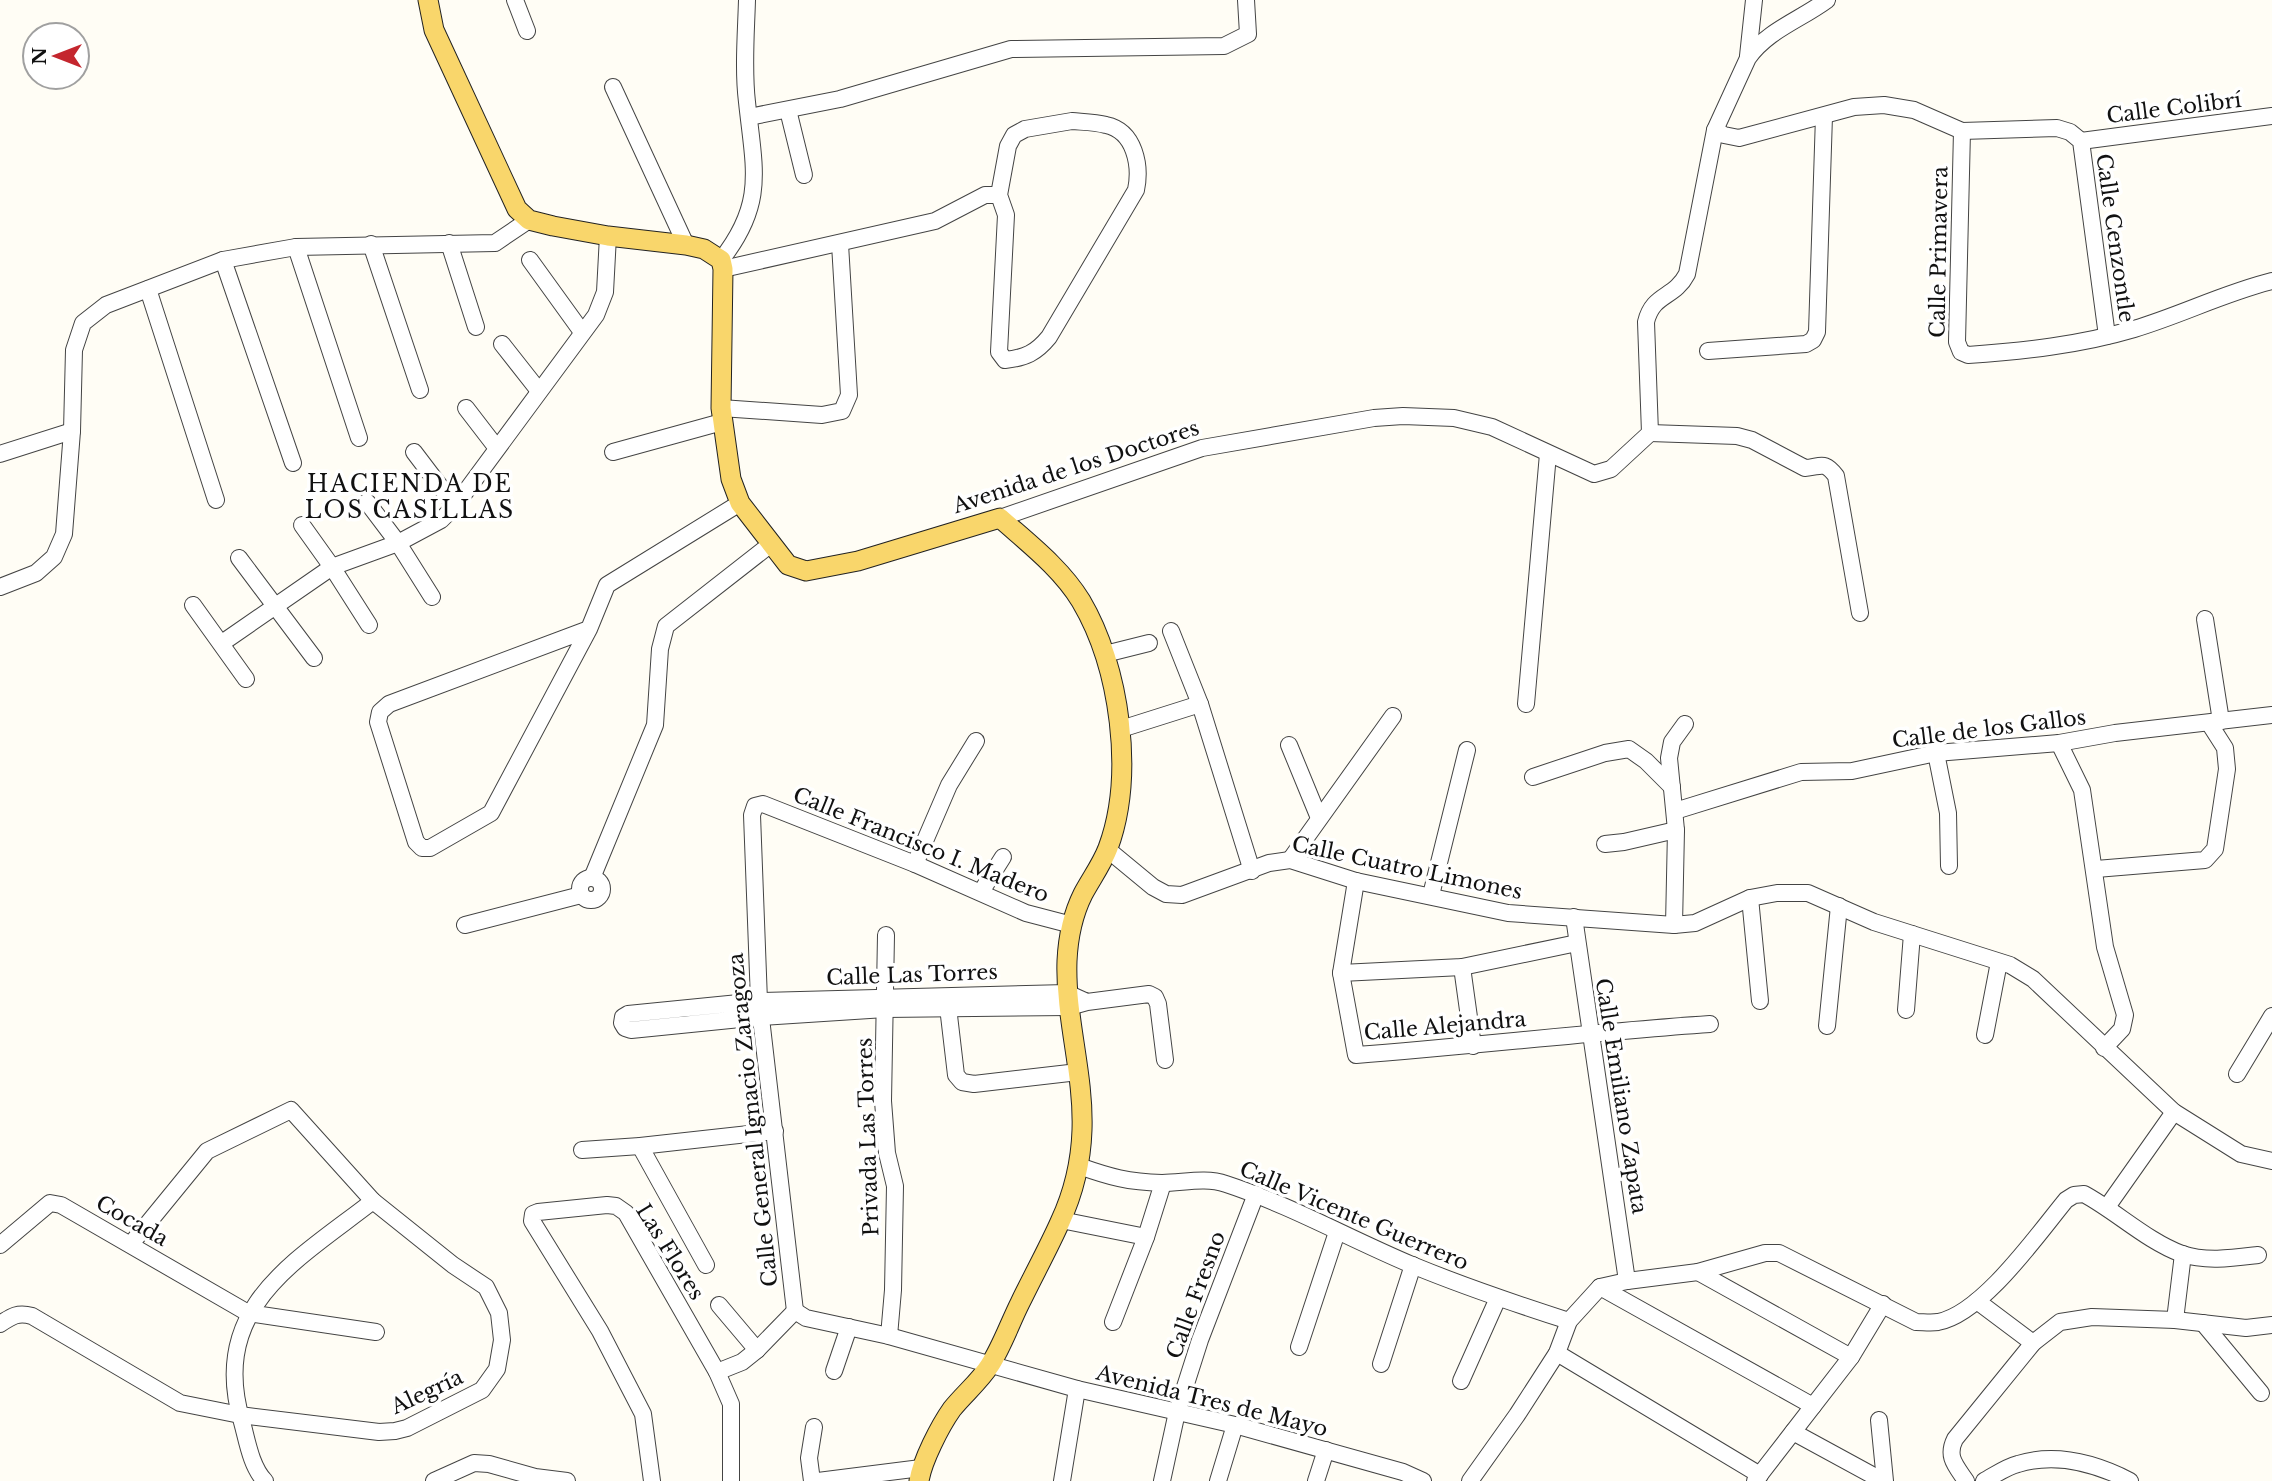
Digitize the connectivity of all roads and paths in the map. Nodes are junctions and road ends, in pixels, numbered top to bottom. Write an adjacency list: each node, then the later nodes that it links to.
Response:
1 (428, 0): 19 (main road)
2 (515, 0): 7 (street)
3 (747, 0): 13 (street)
4 (1246, 0): 10 (street)
5 (1754, 0): 8 (street)
6 (1828, 0): 8 (street)
7 (527, 31)
8 (1748, 58): 14 (street)
9 (613, 87): 24 (street)
10 (788, 110): 13 (street); 17 (street)
11 (1824, 116): 14 (street, Calle Cenzontle); 15 (street, Calle Cenzontle); 35 (street)
12 (2272, 116): 16 (street, Calle Colibrí)
13 (750, 117): 28 (street)
14 (1715, 130): 41 (street)
15 (1962, 131): 16 (street, Calle Cenzontle); 33 (street, Calle Primavera)
16 (2081, 141): 33 (street, Calle Cenzontle)
17 (804, 175)
18 (999, 195): 18 (street); 23 (street)
19 (528, 220): 20 (main road); 21 (street)
20 (608, 236): 24 (main road); 32 (street)
21 (449, 243): 22 (street); 31 (street)
22 (370, 244): 25 (street); 36 (street)
23 (840, 244): 28 (street); 39 (street)
24 (685, 245): 28 (main road)
25 (296, 247): 26 (street); 42 (street)
26 (223, 260): 30 (street); 48 (street)
27 (530, 260): 32 (street)
28 (722, 265): 39 (main road, Avenida de los Doctores)
29 (2272, 281): 33 (street, Calle Cenzontle)
30 (148, 289): 40 (street); 49 (street)
31 (476, 327)
32 (582, 332): 37 (street)
33 (2106, 336)
34 (502, 344): 37 (street)
35 (1708, 351)
36 (420, 390)
37 (539, 391): 43 (street)
38 (466, 408): 43 (street)
39 (721, 415): 45 (street); 51 (main road, Avenida de los Doctores)
40 (72, 431): 46 (street); 59 (street)
41 (1650, 433): 47 (street, Avenida de los Doctores); 63 (street)
42 (359, 438)
43 (496, 447): 52 (street)
44 (414, 452): 52 (street)
45 (613, 452)
46 (0, 454)
47 (1548, 454): 53 (street, Avenida de los Doctores); 74 (street)
48 (293, 463)
49 (216, 500)
50 (367, 502): 55 (street)
51 (740, 503): 56 (main road, Avenida de los Doctores); 66 (street)
52 (455, 506): 55 (street)
53 (1000, 518): 56 (main road, Avenida de los Doctores); 70 (main road)
54 (302, 525): 58 (street)
55 (398, 543): 58 (street); 60 (street)
56 (771, 544): 105 (street)
57 (239, 558): 62 (street)
58 (332, 567): 62 (street); 65 (street)
59 (0, 587)
60 (432, 597)
61 (193, 605): 68 (street)
62 (273, 606): 68 (street); 71 (street)
63 (1860, 613)
64 (2205, 619): 77 (street)
65 (369, 625)
66 (589, 629): 66 (street)
67 (1171, 631): 73 (street)
68 (222, 643): 72 (street)
69 (1149, 643): 70 (street)
70 (1105, 654): 79 (main road)
71 (314, 658)
72 (246, 679)
73 (1200, 704): 79 (street); 98 (street)
74 (1526, 704)
75 (2272, 715): 77 (street, Calle de los Gallos)
76 (1393, 716): 89 (street)
77 (2216, 722): 81 (street, Calle de los Gallos); 97 (street)
78 (1685, 723): 86 (street)
79 (1121, 729): 92 (main road)
80 (976, 741): 95 (street)
81 (2059, 743): 84 (street, Calle de los Gallos); 97 (street)
82 (1289, 745): 89 (street)
83 (1467, 750): 101 (street)
84 (1936, 753): 88 (street, Calle de los Gallos); 96 (street)
85 (1533, 777): 86 (street)
86 (1672, 787): 88 (street)
87 (755, 806): 95 (street, Calle Francisco I. Madero); 118 (street, Calle General Ignacio Zaragoza)
88 (1675, 811): 90 (street)
89 (1319, 818): 94 (street)
90 (1676, 830): 91 (street); 107 (street)
91 (1605, 844)
92 (1107, 849): 98 (street, Calle Cuatro Limones); 106 (main road)
93 (1003, 857): 100 (street)
94 (1290, 860): 98 (street, Calle Cuatro Limones); 99 (street, Calle Cuatro Limones)
95 (915, 864): 100 (street, Calle Francisco I. Madero)
96 (1950, 866)
97 (2096, 869): 126 (street)
98 (1252, 871)
99 (1356, 881): 101 (street, Calle Cuatro Limones); 113 (street, Calle Alejandra)
100 (981, 892): 106 (street, Calle Francisco I. Madero)
101 (1431, 895): 104 (street, Calle Cuatro Limones)
102 (1750, 898): 103 (street, Calle Cuatro Limones); 107 (street, Calle Cuatro Limones); 115 (street)
103 (1839, 906): 108 (street, Calle Cuatro Limones); 122 (street)
104 (1574, 918): 107 (street, Calle Cuatro Limones); 110 (street, Calle Emiliano Zapata)
105 (465, 925)
106 (1072, 925): 114 (main road)
107 (1674, 925)
108 (1912, 934): 111 (street, Calle Cuatro Limones); 119 (street)
109 (886, 935): 116 (street, Privada Las Torres)
110 (1577, 943): 112 (street); 123 (street, Calle Emiliano Zapata)
111 (1999, 962): 124 (street); 126 (street, Calle Cuatro Limones)
112 (1462, 967): 113 (street); 125 (street)
113 (1341, 973): 125 (street, Calle Alejandra)
114 (1074, 1001): 116 (street, Calle Las Torres); 117 (street, Calle Las Torres); 127 (street); 128 (main road)
115 (1760, 1001)
116 (884, 1003): 117 (street, Calle Las Torres); 118 (street, Calle Las Torres); 166 (street, Privada Las Torres)
117 (948, 1007): 128 (street)
118 (759, 1009): 118 (street); 131 (street, Calle General Ignacio Zaragoza)
119 (1906, 1010)
120 (2272, 1016): 129 (street)
121 (1710, 1024): 123 (street, Calle Alejandra)
122 (1827, 1026)
123 (1589, 1032): 125 (street, Calle Alejandra); 150 (street, Calle Emiliano Zapata)
124 (1985, 1035)
125 (1473, 1046)
126 (2104, 1048): 130 (street, Calle Cuatro Limones)
127 (1165, 1060)
128 (1078, 1072): 135 (main road)
129 (2236, 1074)
130 (2174, 1112): 134 (street, Calle Cuatro Limones); 139 (street)
131 (775, 1131): 132 (street); 156 (street, Calle General Ignacio Zaragoza)
132 (640, 1146): 133 (street); 147 (street)
133 (582, 1150)
134 (2272, 1161)
135 (1079, 1166): 136 (street, Calle Vicente Guerrero); 140 (main road)
136 (1163, 1183): 137 (street, Calle Vicente Guerrero); 142 (street)
137 (1256, 1194): 141 (street, Calle Vicente Guerrero); 180 (street, Calle Fresno)
138 (373, 1201): 143 (street, Alegría); 157 (street); 181 (street, Alegría)
139 (2107, 1207): 145 (street); 153 (street)
140 (1061, 1220): 142 (street); 173 (main road)
141 (1337, 1232): 148 (street, Calle Vicente Guerrero); 168 (street)
142 (1146, 1237): 160 (street)
143 (131, 1244): 144 (street, Cocada); 157 (street, Cocada)
144 (0, 1245)
145 (2183, 1254): 146 (street); 158 (street)
146 (2258, 1255)
147 (706, 1265)
148 (1413, 1265): 152 (street, Calle Vicente Guerrero); 172 (street)
149 (1698, 1272): 150 (street); 154 (street); 171 (street)
150 (1627, 1281): 151 (street)
151 (1600, 1287): 159 (street); 179 (street)
152 (1498, 1298): 159 (street, Calle Vicente Guerrero); 176 (street)
153 (1976, 1301): 154 (street); 167 (street)
154 (1883, 1304): 171 (street)
155 (719, 1305): 169 (street)
156 (795, 1311): 164 (street, Calle General Ignacio Zaragoza); 169 (street)
157 (248, 1313): 165 (street); 181 (street)
158 (2175, 1320): 161 (street); 167 (street)
159 (1569, 1321): 170 (street)
160 (1113, 1322)
161 (2203, 1323): 163 (street); 178 (street)
162 (0, 1324): 181 (street, Alegría)
163 (2272, 1325)
164 (849, 1327): 166 (street, Calle General Ignacio Zaragoza); 174 (street)
165 (376, 1332)
166 (889, 1336): 173 (street, Calle General Ignacio Zaragoza)
167 (2032, 1343): 204 (street)
168 (1299, 1347)
169 (757, 1350): 175 (street)
170 (1557, 1353): 189 (street); 202 (street)
171 (1851, 1357): 179 (street)
172 (1381, 1364)
173 (990, 1366): 177 (street, Avenida Tres de Mayo); 187 (main road)
174 (834, 1371)
175 (717, 1372): 193 (street, Las Flores); 194 (street, Las Flores)
176 (1461, 1381)
177 (1077, 1389): 180 (street, Avenida Tres de Mayo); 197 (street)
178 (2262, 1393)
179 (1813, 1406): 185 (street)
180 (1177, 1412): 183 (street, Avenida Tres de Mayo); 198 (street, Calle Fresno)
181 (240, 1415): 190 (street)
182 (1879, 1420): 203 (street)
183 (1235, 1424): 186 (street, Avenida Tres de Mayo); 199 (street)
184 (814, 1427): 195 (street)
185 (1793, 1432): 189 (street); 203 (street)
186 (1326, 1450): 188 (street, Avenida Tres de Mayo); 200 (street)
187 (920, 1475): 196 (street)
188 (1402, 1476): 201 (street, Avenida Tres de Mayo)
189 (1757, 1478)
190 (265, 1481)
191 (434, 1481): 192 (street)
192 (568, 1481)
193 (652, 1481)
194 (730, 1481)
195 (812, 1481)
196 (818, 1481)
197 (1062, 1481)
198 (1162, 1481)
199 (1218, 1481)
200 (1316, 1481)
201 (1423, 1481)
202 (1469, 1481)
203 (1884, 1481)
204 (1966, 1481)
205 (1984, 1481): 206 (street)
206 (2130, 1481)

